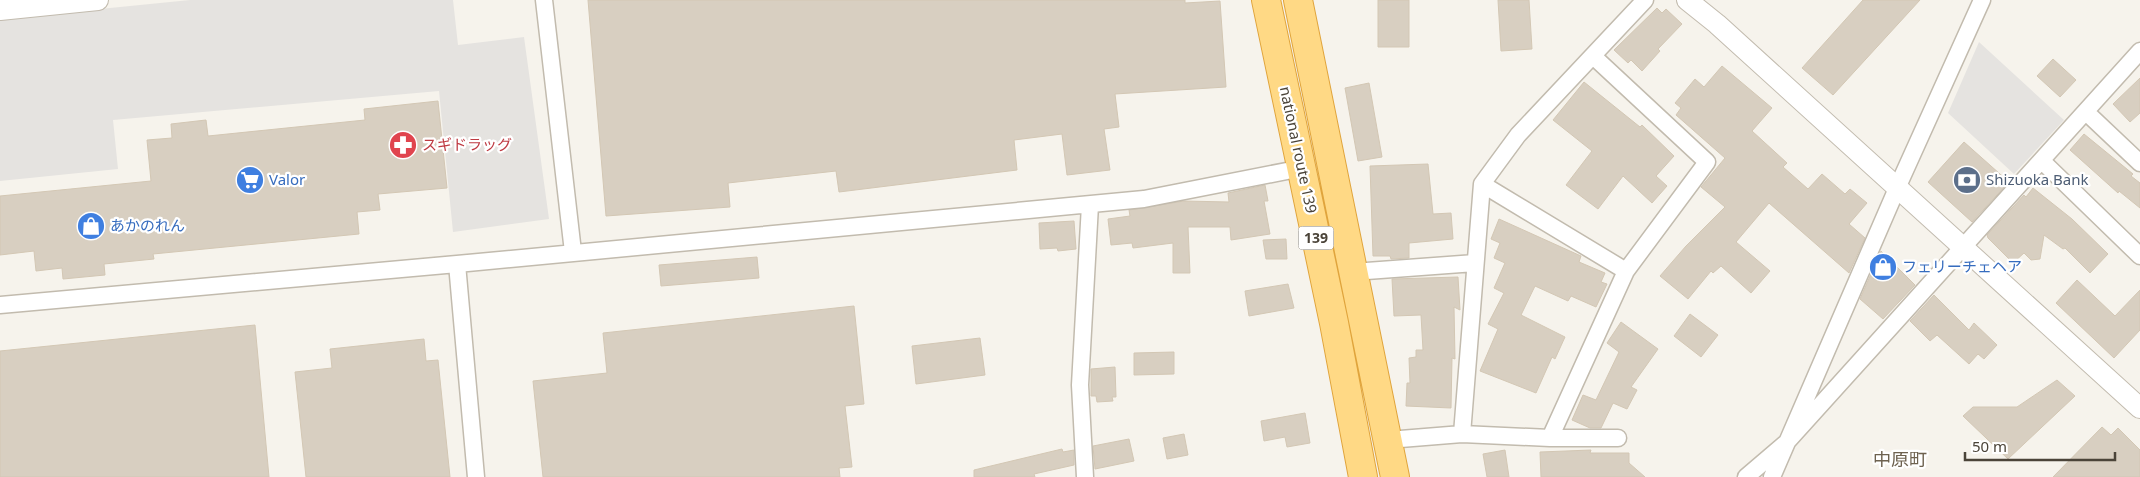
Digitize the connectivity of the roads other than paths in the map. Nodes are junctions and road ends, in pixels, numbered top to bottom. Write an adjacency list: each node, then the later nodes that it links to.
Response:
1 (98, 0): 8 (street)
2 (544, 0): 19 (street)
3 (1266, 0): 14 (highway, national route 139 / 139)
4 (1298, 0): 24 (highway, national route 139 / 139)
5 (1645, 0): 10 (street)
6 (1687, 0): 16 (street)
7 (1982, 0): 16 (street)
8 (0, 10)
9 (2140, 51): 11 (street)
10 (1592, 56): 15 (street); 23 (street)
11 (2086, 112): 12 (street); 13 (street)
12 (2042, 161): 18 (street); 20 (street)
13 (2140, 163)
14 (1302, 168): 17 (street); 34 (highway, national route 139 / 139)
15 (1482, 184): 21 (street); 23 (street)
16 (1898, 186): 18 (street); 31 (street)
17 (1090, 204): 19 (street); 33 (street)
18 (1962, 246): 26 (street); 31 (street)
19 (573, 252): 22 (street)
20 (2140, 256)
21 (1475, 263): 24 (street); 27 (street)
22 (457, 264): 25 (street); 32 (street)
23 (1626, 270): 28 (street)
24 (1353, 272): 30 (highway, national route 139 / 139)
25 (0, 305)
26 (2140, 408)
27 (1462, 434): 28 (street); 30 (street)
28 (1550, 438): 29 (street)
29 (1618, 438)
30 (1388, 440): 35 (highway, national route 139 / 139)
31 (1786, 442): 36 (street); 37 (street)
32 (476, 477)
33 (1085, 477)
34 (1363, 477)
35 (1395, 477)
36 (1746, 477)
37 (1772, 477)

